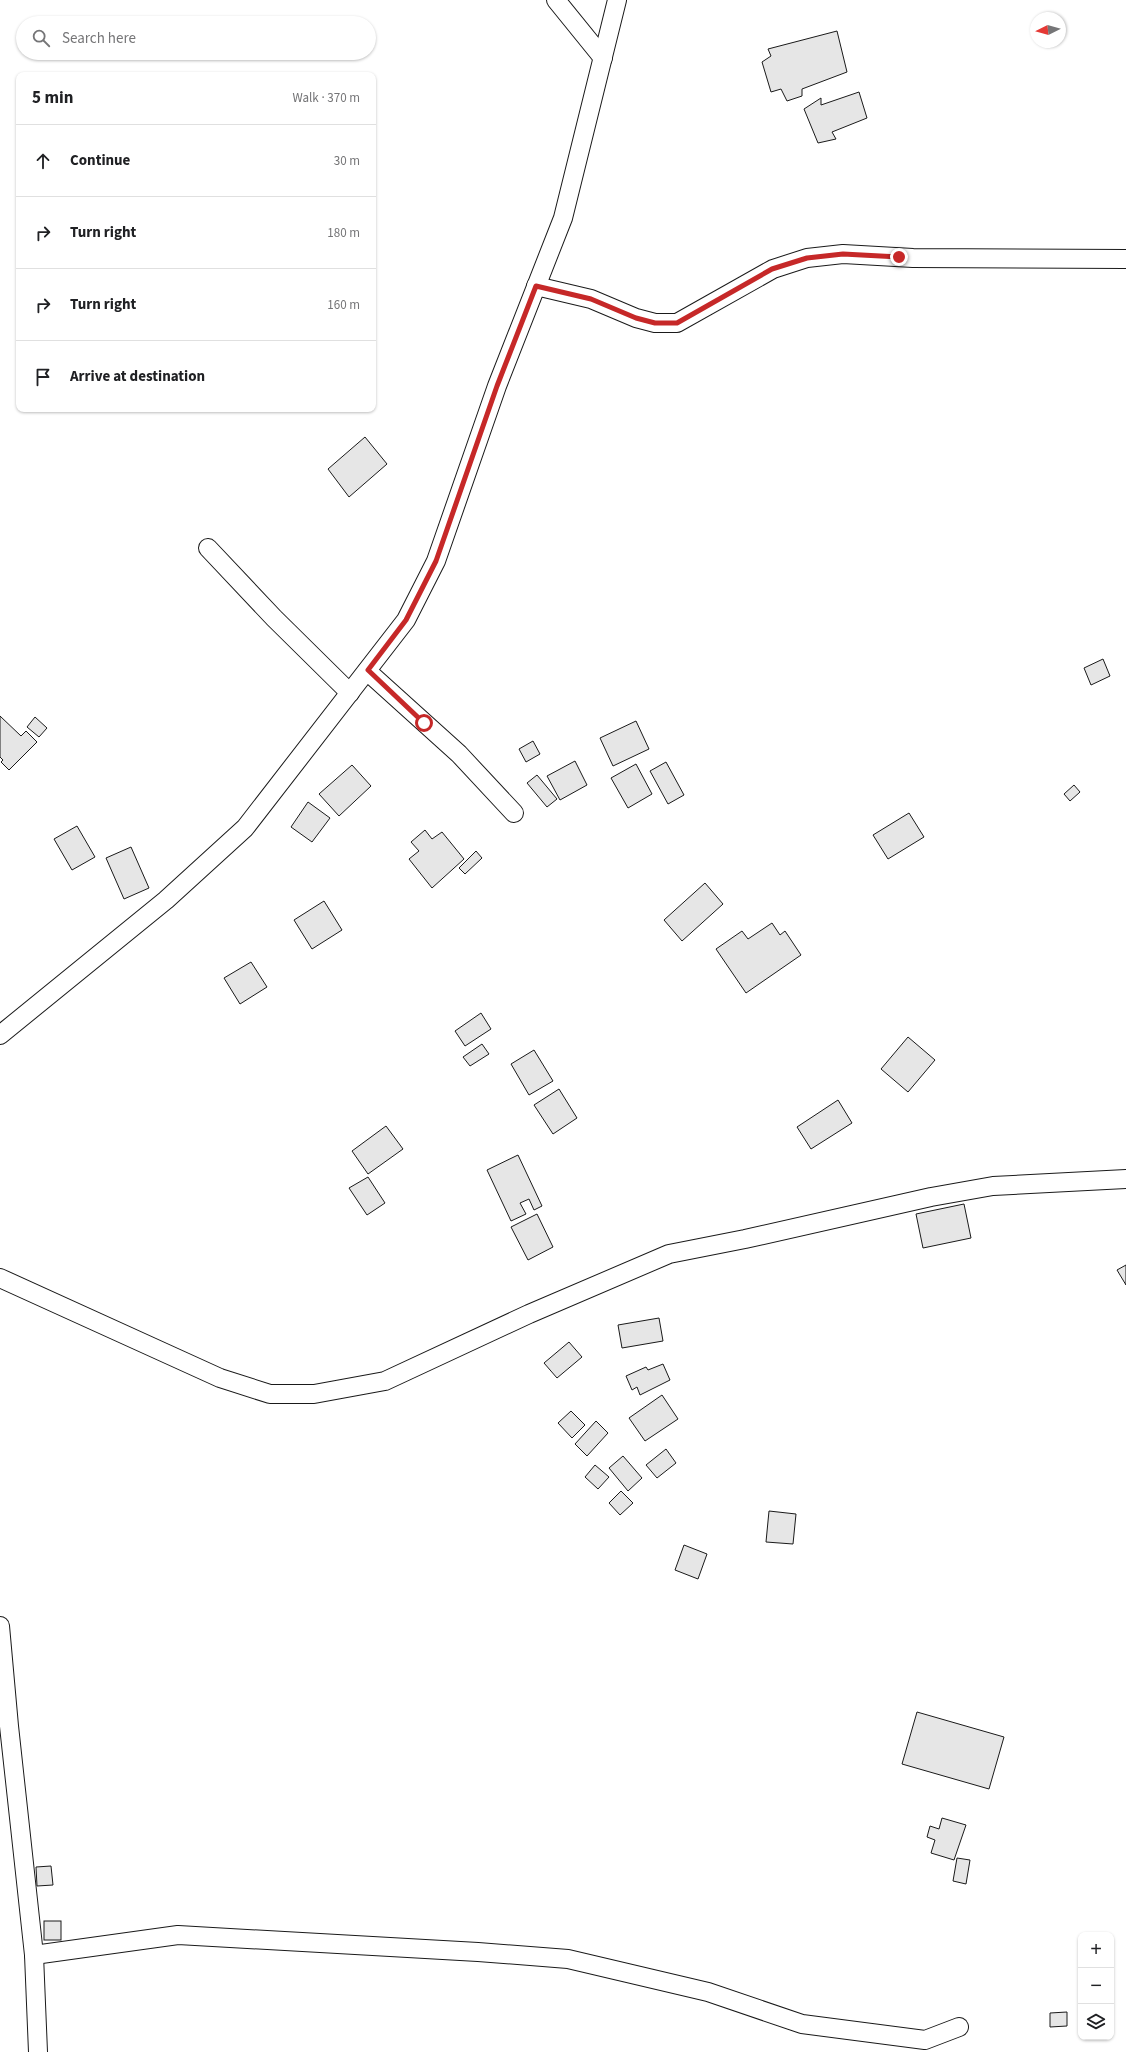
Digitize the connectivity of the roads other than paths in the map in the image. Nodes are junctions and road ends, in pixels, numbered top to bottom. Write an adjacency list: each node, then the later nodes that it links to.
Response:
1 (556, 0): 3 (street)
2 (617, 0): 3 (street)
3 (603, 58): 5 (street)
4 (1126, 259): 5 (street)
5 (536, 286): 7 (street)
6 (208, 548): 8 (street)
7 (368, 670): 8 (street); 9 (street)
8 (350, 694): 10 (street)
9 (514, 812)
10 (0, 1035)
11 (1126, 1179): 12 (street)
12 (0, 1278)
13 (0, 1626): 14 (street)
14 (34, 1955): 15 (street); 16 (street)
15 (959, 2027)
16 (38, 2052)

